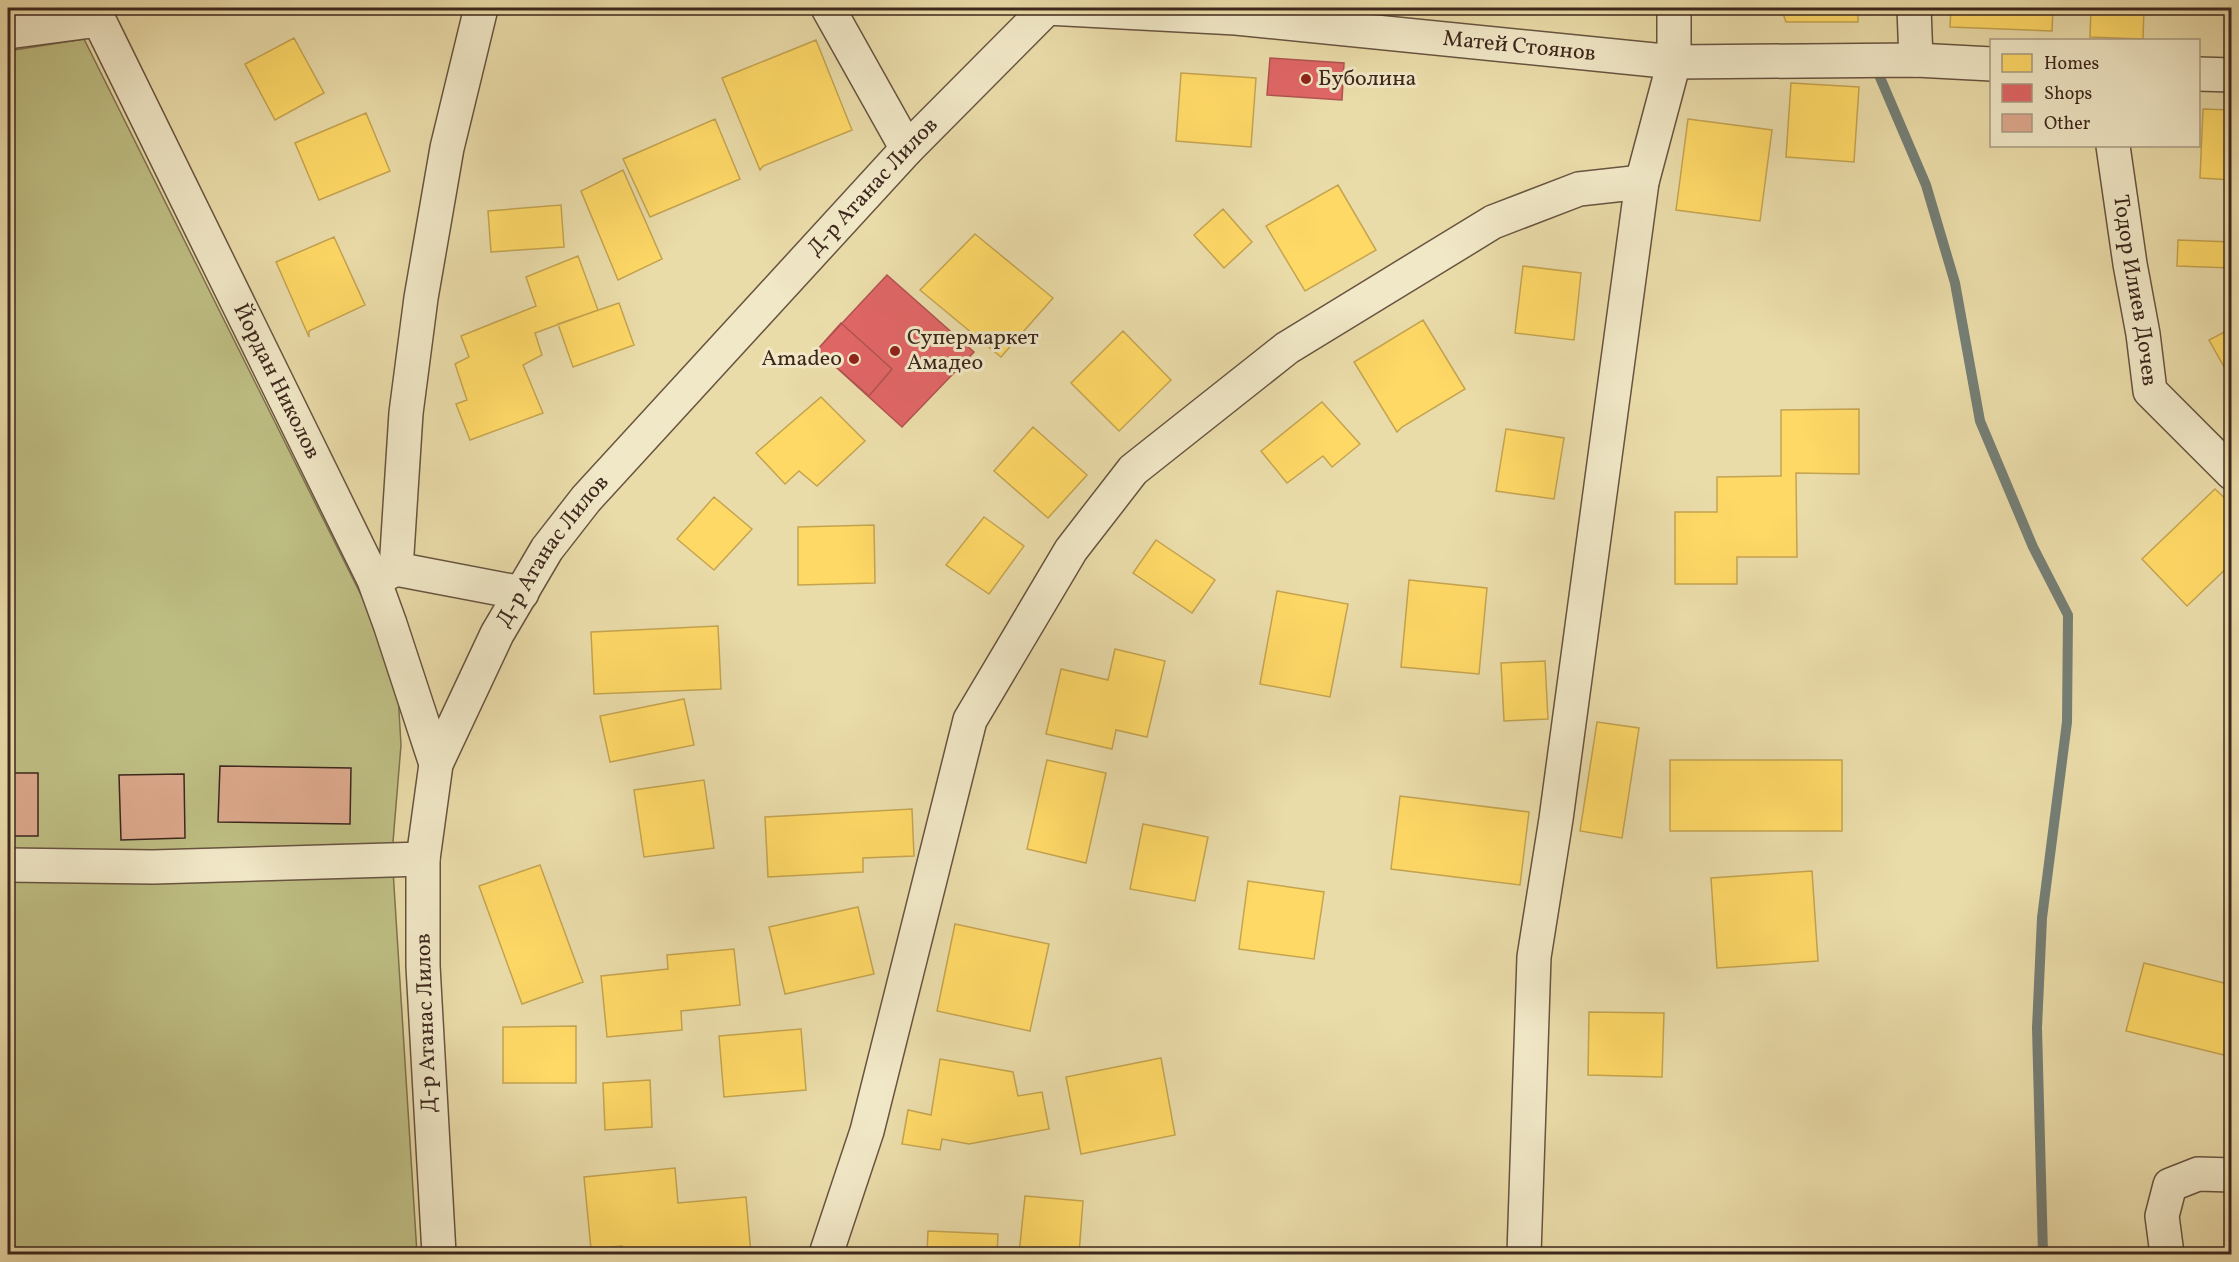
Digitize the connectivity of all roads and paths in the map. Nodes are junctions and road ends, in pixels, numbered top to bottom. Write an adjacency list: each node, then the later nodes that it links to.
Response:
1 (481, 8): 17 (street)
2 (828, 8): 14 (street)
3 (1047, 8): 9 (street, Матей Стоянов); 14 (street, Д-р Атанас Лилов)
4 (1674, 8): 9 (street)
5 (1914, 8): 8 (street)
6 (96, 14): 7 (street); 17 (street, Йордан Николов)
7 (8, 32)
8 (1916, 60): 9 (street, Матей Стоянов); 10 (street, Матей Стоянов)
9 (1674, 62): 15 (street)
10 (1990, 64)
11 (2200, 74): 12 (street)
12 (2232, 75)
13 (2113, 147): 16 (street, Тодор Илиев Дочев)
14 (907, 149): 18 (street, Д-р Атанас Лилов)
15 (1642, 182): 24 (street); 25 (street)
16 (2232, 473)
17 (385, 574): 18 (street); 19 (street, Йордан Николов)
18 (522, 593): 19 (street, Д-р Атанас Лилов)
19 (436, 764): 20 (street, Д-р Атанас Лилов)
20 (423, 859): 21 (street); 23 (street, Д-р Атанас Лилов)
21 (8, 865)
22 (2232, 1175): 26 (street)
23 (439, 1254)
24 (826, 1254)
25 (1524, 1254)
26 (2167, 1254)

